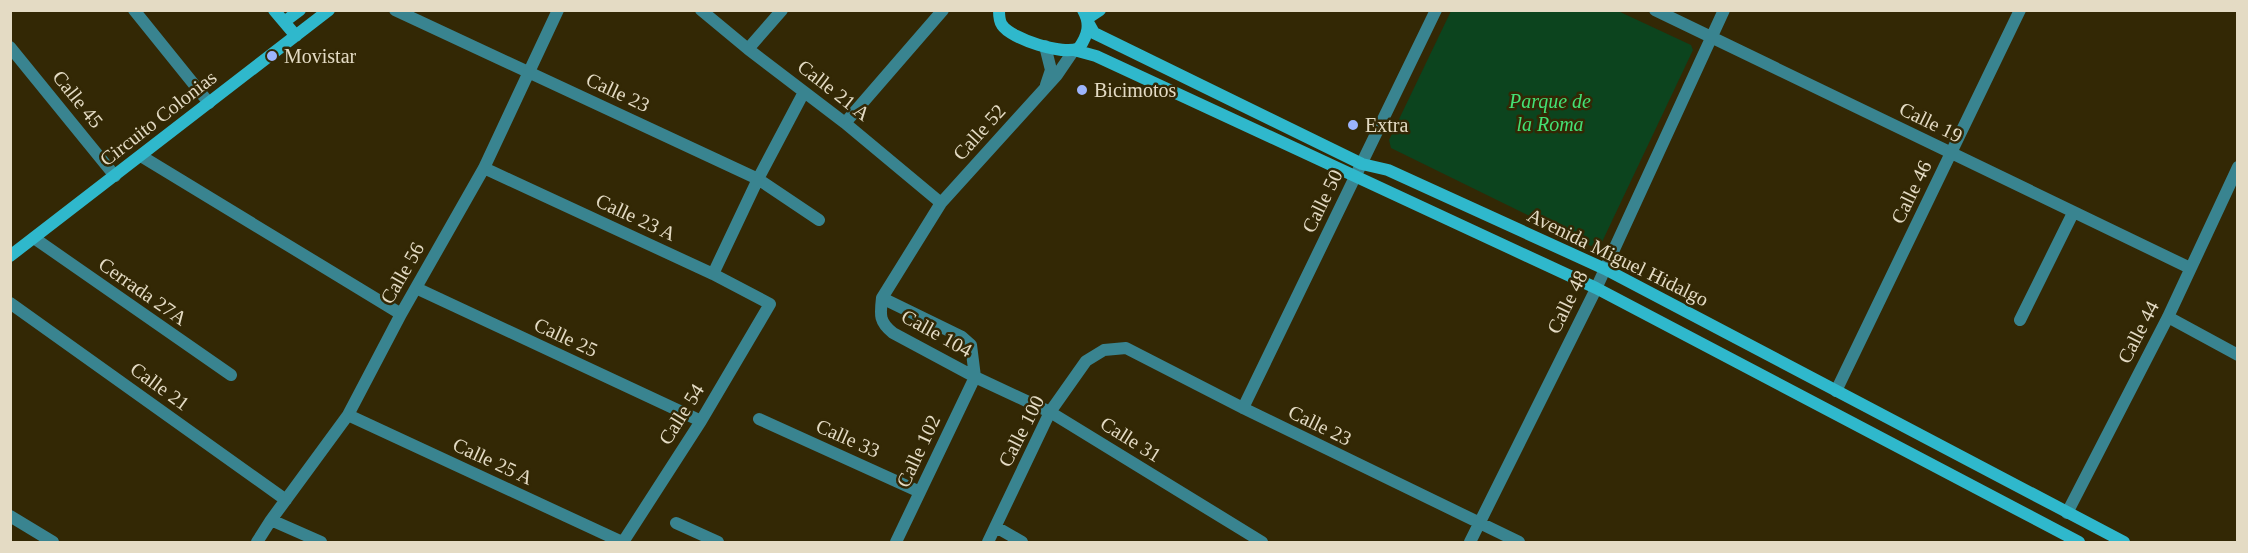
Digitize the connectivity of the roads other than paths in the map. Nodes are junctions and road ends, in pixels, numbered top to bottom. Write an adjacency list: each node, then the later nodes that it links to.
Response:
1 (134, 10): 27 (street)
2 (274, 10): 17 (street)
3 (300, 10): 17 (street)
4 (329, 10): 18 (street, Circuito Colonias)
5 (395, 10): 24 (street, Calle 23)
6 (558, 10): 24 (street, Calle 56)
7 (701, 10): 22 (street, Calle 21 A)
8 (782, 10): 22 (street)
9 (944, 10): 28 (street)
10 (1100, 10): 16 (street)
11 (1436, 10): 31 (street, Calle 50)
12 (1655, 10): 19 (street, Calle 19)
13 (1724, 10): 19 (street, Calle 48)
14 (2020, 10): 29 (street, Calle 46)
15 (997, 12): 21 (street, Avenida Miguel Hidalgo)
16 (1087, 18): 23 (street); 31 (street, Avenida Miguel Hidalgo)
17 (284, 22): 18 (street)
18 (296, 36): 27 (street, Circuito Colonias)
19 (1711, 37): 29 (street, Calle 19); 43 (street, Calle 48)
20 (10, 46): 34 (street, Calle 45)
21 (1045, 46): 23 (street, Avenida Miguel Hidalgo); 25 (street)
22 (748, 49): 26 (street, Calle 21 A)
23 (1074, 50): 25 (street, Calle 52); 35 (street, Avenida Miguel Hidalgo)
24 (529, 71): 33 (street, Calle 56); 36 (street, Calle 23)
25 (1045, 87): 37 (street, Calle 52)
26 (804, 92): 28 (street, Calle 21 A); 36 (street)
27 (209, 104): 30 (street, Circuito Colonias)
28 (845, 123): 37 (street, Calle 21 A)
29 (1952, 153): 38 (street, Calle 19); 57 (street, Calle 46)
30 (141, 156): 34 (street, Circuito Colonias); 50 (street)
31 (1362, 164): 35 (street, Calle 50); 43 (street, Avenida Miguel Hidalgo)
32 (2238, 167): 42 (street, Calle 44)
33 (484, 168): 44 (street, Calle 23 A); 45 (street, Calle 56)
34 (115, 176): 40 (street, Circuito Colonias)
35 (1356, 176): 46 (street, Avenida Miguel Hidalgo); 58 (street, Calle 50)
36 (758, 179): 39 (street, Calle 23); 44 (street)
37 (941, 203): 47 (street, Calle 104)
38 (2073, 213): 42 (street, Calle 19); 52 (street)
39 (819, 220)
40 (34, 238): 41 (street, Circuito Colonias); 55 (street, Cerrada 27A)
41 (10, 256)
42 (2190, 268): 51 (street, Calle 44)
43 (1605, 269): 46 (street, Calle 48); 57 (street, Avenida Miguel Hidalgo)
44 (713, 274): 49 (street, Calle 23 A)
45 (416, 288): 50 (street, Calle 56); 62 (street, Calle 25)
46 (1596, 288): 69 (street, Calle 48); 82 (street, Avenida Miguel Hidalgo)
47 (882, 298): 56 (street, Calle 104); 56 (street, Calle 104)
48 (10, 303): 64 (street, Calle 21)
49 (770, 304): 62 (street, Calle 54)
50 (401, 314): 60 (street, Calle 56)
51 (2168, 317): 54 (street); 65 (street, Calle 44)
52 (2020, 320)
53 (1104, 350): 58 (street, Calle 23); 59 (street, Calle 100)
54 (2238, 354)
55 (231, 375)
56 (975, 377): 59 (street, Calle 31); 63 (street, Calle 102)
57 (1836, 391): 65 (street, Avenida Miguel Hidalgo)
58 (1243, 408): 69 (street, Calle 23)
59 (1050, 412): 70 (street, Calle 100); 79 (street, Calle 31)
60 (348, 415): 64 (street, Calle 56); 74 (street, Calle 25 A)
61 (759, 419): 63 (street, Calle 33)
62 (701, 421): 74 (street, Calle 54)
63 (920, 492): 76 (street, Calle 102)
64 (286, 500): 67 (street, Calle 56)
65 (2067, 513): 83 (street, Avenida Miguel Hidalgo)
66 (10, 516): 71 (street)
67 (271, 520): 72 (street, Calle 56); 73 (street)
68 (676, 523): 75 (street)
69 (1479, 525): 80 (street, Calle 48); 81 (street, Calle 23)
70 (996, 527): 77 (street, Calle 100); 78 (street)
71 (53, 543)
72 (257, 543)
73 (321, 543)
74 (623, 543)
75 (718, 543)
76 (896, 543)
77 (988, 543)
78 (1022, 543)
79 (1262, 543)
80 (1470, 543)
81 (1519, 543)
82 (2079, 543)
83 (2124, 543)

